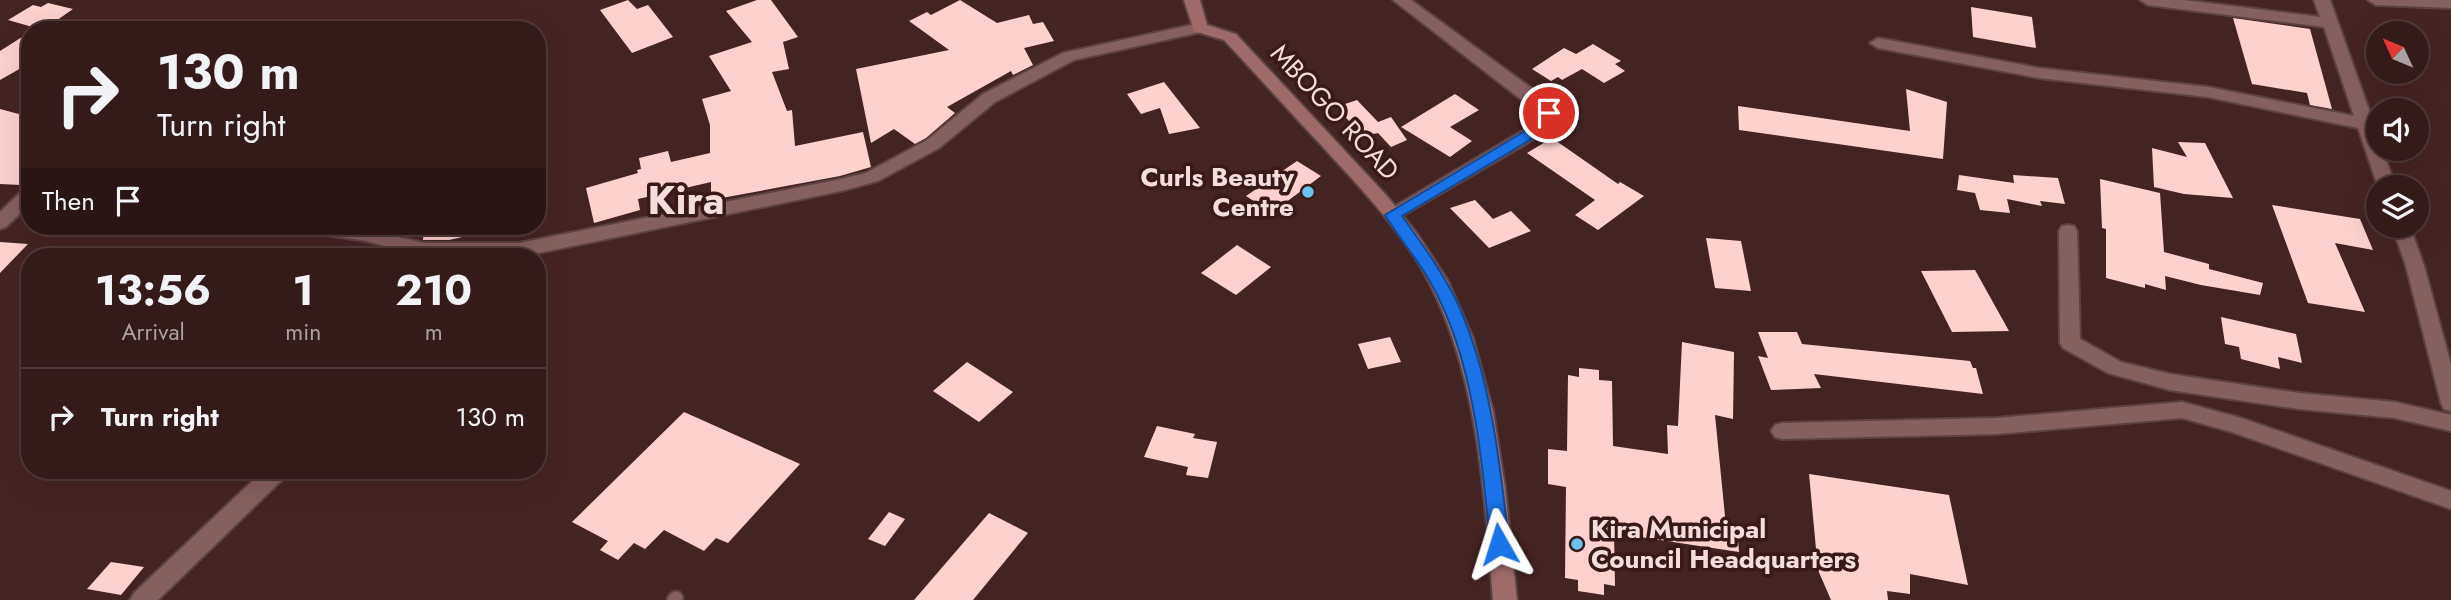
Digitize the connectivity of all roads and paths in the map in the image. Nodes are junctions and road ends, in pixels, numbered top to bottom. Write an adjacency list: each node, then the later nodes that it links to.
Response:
1 (1192, 0): 8 (main road)
2 (1401, 0): 12 (street)
3 (2148, 0): 7 (street)
4 (2322, 0): 7 (street)
5 (2376, 0): 6 (street)
6 (2451, 4)
7 (2330, 23): 10 (street)
8 (1200, 28): 12 (main road, MBOGO ROAD); 18 (street)
9 (1878, 43): 10 (street)
10 (2366, 124)
11 (21, 202): 13 (street)
12 (1392, 215): 25 (main road, MBOGO ROAD)
13 (0, 223)
14 (2068, 231): 20 (street)
15 (366, 235): 17 (street)
16 (2405, 238): 19 (street)
17 (417, 248)
18 (538, 248)
19 (2451, 403)
20 (2451, 424)
21 (1782, 431): 23 (street)
22 (269, 479): 24 (street)
23 (2451, 499)
24 (142, 600)
25 (1505, 600)

